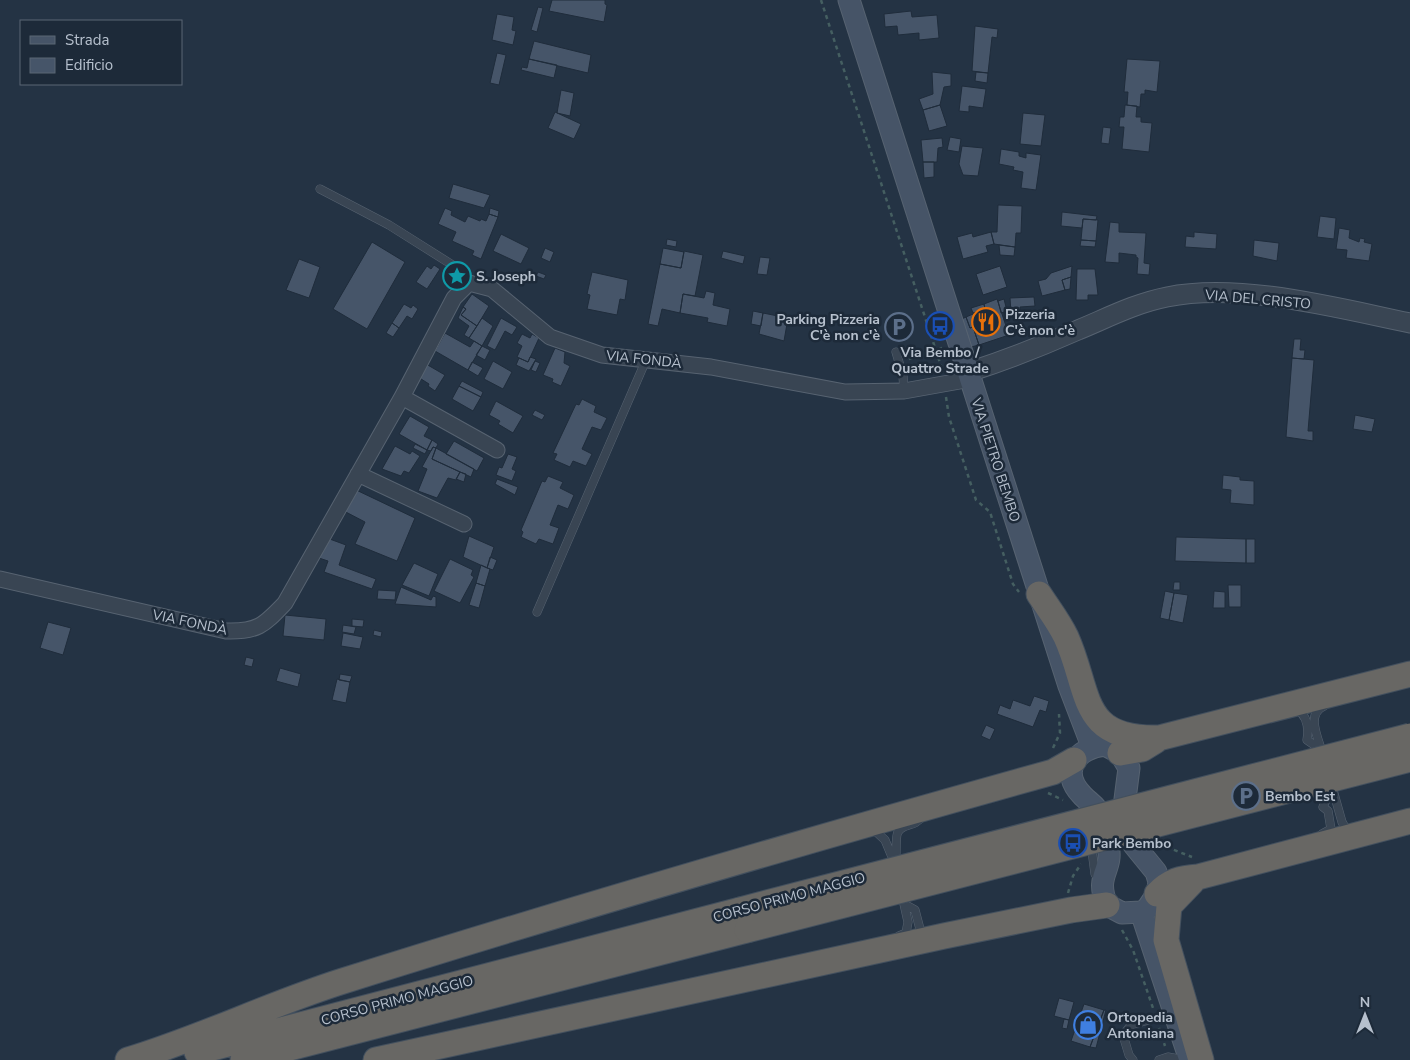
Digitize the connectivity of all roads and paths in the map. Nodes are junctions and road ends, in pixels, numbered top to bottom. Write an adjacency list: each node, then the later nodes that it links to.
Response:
1 (821, 0): 6 (path)
2 (850, 0): 11 (main road, VIA PIETRO BEMBO)
3 (320, 188): 4 (lane)
4 (469, 283): 8 (street, VIA FONDÀ); 13 (street, VIA FONDÀ)
5 (1410, 321): 11 (street, VIA DEL CRISTO)
6 (935, 350): 9 (path); 10 (path)
7 (896, 352): 9 (lane)
8 (646, 360): 12 (street, VIA FONDÀ); 20 (lane)
9 (899, 362): 12 (lane)
10 (942, 372)
11 (970, 376): 12 (street, VIA FONDÀ); 19 (main road, VIA PIETRO BEMBO)
12 (904, 391)
13 (402, 397): 15 (street); 16 (street, VIA FONDÀ)
14 (946, 397): 19 (path)
15 (497, 450)
16 (358, 474): 17 (street); 18 (street, VIA FONDÀ)
17 (464, 524)
18 (0, 579)
19 (1031, 596): 26 (highway); 28 (main road, VIA PIETRO BEMBO)
20 (536, 612)
21 (1410, 674): 22 (highway)
22 (1335, 700): 23 (highway); 27 (lane)
23 (1287, 705): 26 (highway); 27 (lane)
24 (1059, 710): 30 (path)
25 (1410, 736): 45 (highway, CORSO PRIMO MAGGIO, bridge)
26 (1159, 738): 29 (highway)
27 (1322, 751): 33 (lane)
28 (1083, 753): 29 (main road); 34 (highway); 42 (main road, VIA PIETRO BEMBO)
29 (1120, 753): 32 (main road)
30 (1048, 754)
31 (1410, 759): 45 (highway, CORSO PRIMO MAGGIO, bridge)
32 (1129, 782): 37 (lane); 43 (main road)
33 (1332, 786): 38 (lane); 39 (lane)
34 (922, 807): 36 (highway); 40 (lane)
35 (1410, 821): 38 (highway)
36 (864, 824): 40 (lane); 51 (highway)
37 (1146, 836)
38 (1356, 836): 39 (highway)
39 (1306, 842): 41 (highway)
40 (895, 864): 44 (lane)
41 (1198, 877): 43 (highway); 59 (highway)
42 (1104, 894): 43 (main road); 47 (highway)
43 (1149, 903): 49 (main road)
44 (904, 904): 47 (lane); 48 (lane)
45 (744, 920): 52 (highway, CORSO PRIMO MAGGIO); 53 (highway, CORSO PRIMO MAGGIO)
46 (1120, 928): 49 (path)
47 (944, 936): 48 (highway)
48 (872, 952): 54 (highway)
49 (1164, 1015): 50 (path); 55 (lane); 58 (main road)
50 (1168, 1057): 56 (lane); 57 (lane)
51 (128, 1060)
52 (168, 1060)
53 (243, 1060)
54 (376, 1060)
55 (1133, 1060)
56 (1159, 1060)
57 (1184, 1060)
58 (1190, 1060)
59 (1201, 1060)

